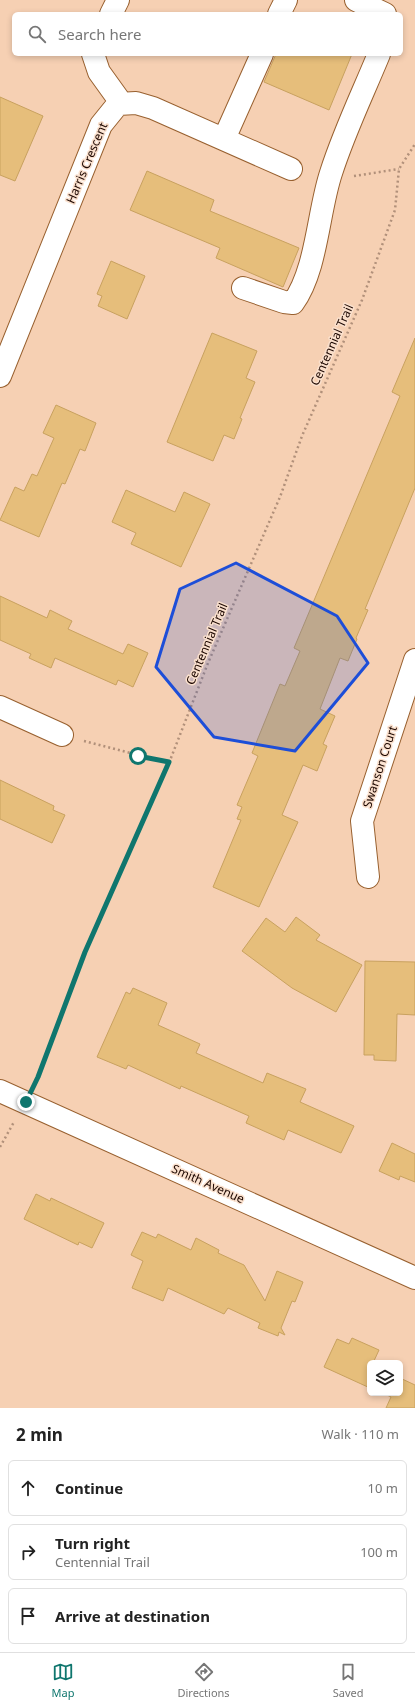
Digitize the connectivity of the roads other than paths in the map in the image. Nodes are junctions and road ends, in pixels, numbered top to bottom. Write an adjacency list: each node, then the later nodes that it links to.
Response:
1 (118, 0): 4 (street)
2 (286, 0): 5 (street)
3 (356, 0): 6 (street)
4 (112, 12)
5 (280, 12)
6 (381, 12)
7 (94, 56): 10 (street)
8 (261, 56): 11 (street)
9 (378, 56): 13 (street)
10 (122, 104): 11 (street); 14 (street, Harris Crescent)
11 (224, 139): 12 (street)
12 (291, 169)
13 (243, 288)
14 (0, 376)
15 (415, 660): 18 (street, Swanson Court)
16 (0, 707): 17 (street)
17 (62, 735)
18 (368, 877)
19 (0, 1090): 20 (street, Smith Avenue)
20 (415, 1278)

